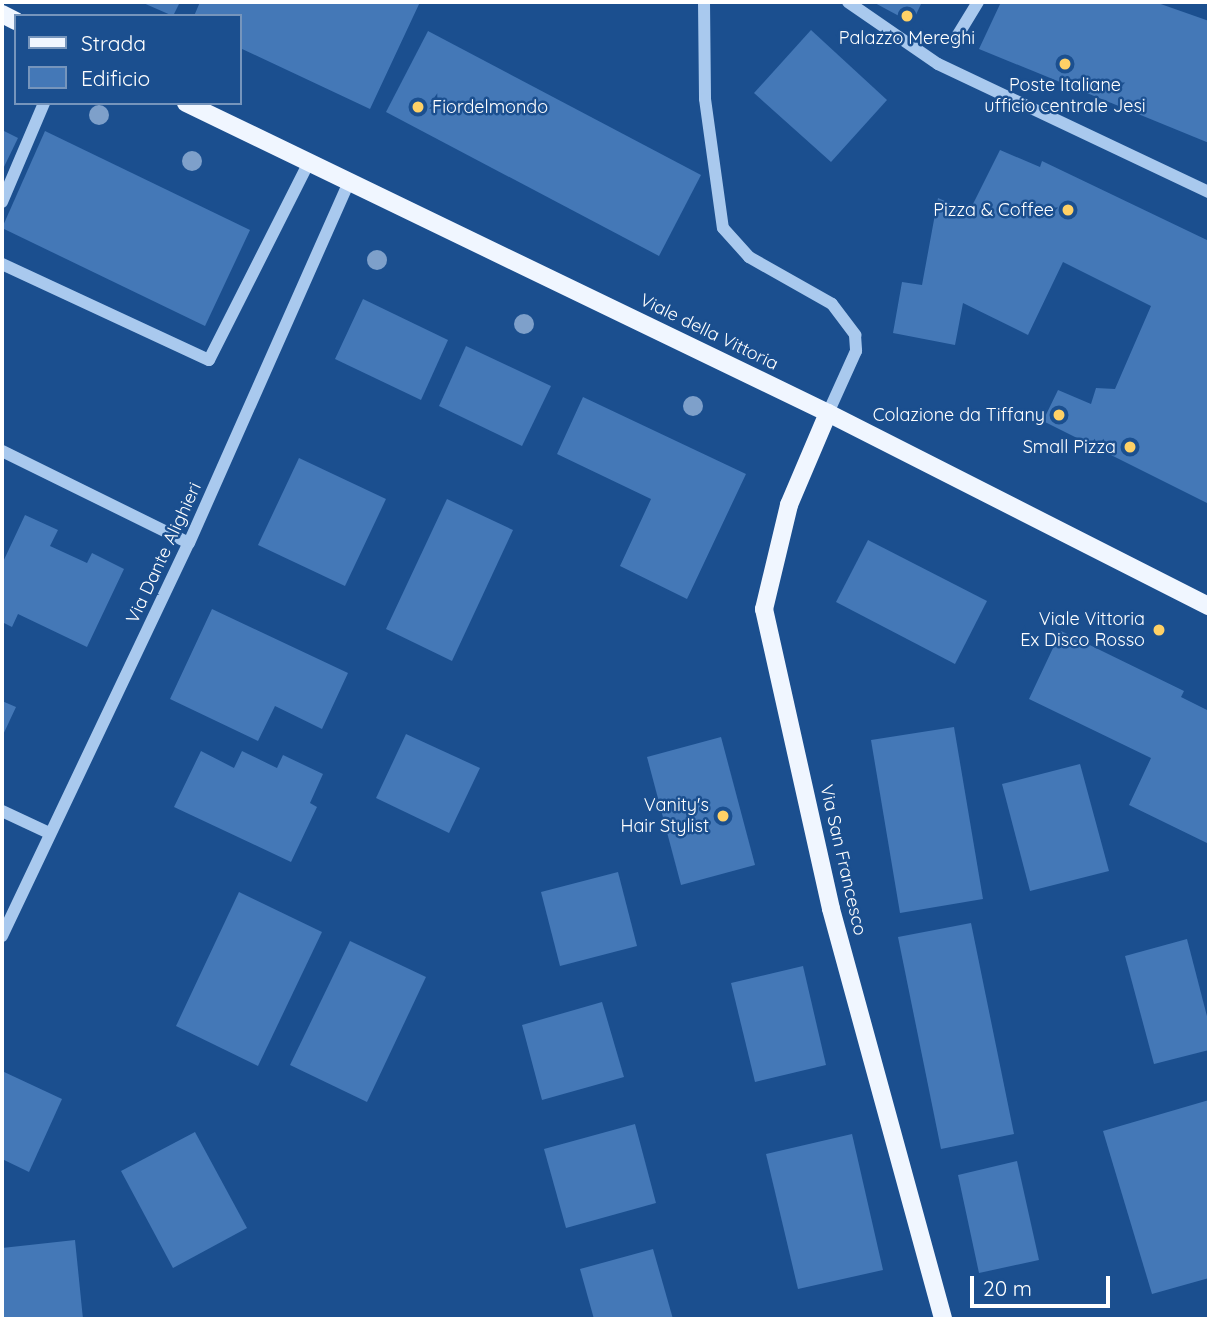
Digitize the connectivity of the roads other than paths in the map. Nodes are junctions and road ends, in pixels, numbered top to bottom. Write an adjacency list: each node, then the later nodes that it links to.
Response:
1 (704, 2): 12 (street)
2 (848, 2): 9 (street)
3 (978, 2): 4 (street)
4 (956, 38)
5 (43, 105): 10 (street)
6 (190, 105): 7 (main road, Viale della Vittoria)
7 (309, 162): 8 (main road, Viale della Vittoria); 11 (street)
8 (349, 182): 12 (main road, Viale della Vittoria); 14 (street, Via Dante Alighieri)
9 (1209, 192)
10 (2, 202)
11 (2, 264)
12 (828, 413): 15 (main road, Viale della Vittoria); 19 (main road, Via San Francesco)
13 (2, 451): 14 (street)
14 (189, 544): 17 (street, Via Dante Alighieri)
15 (1209, 606)
16 (2, 811): 17 (street)
17 (49, 833): 18 (street, Via Dante Alighieri)
18 (2, 936)
19 (943, 1319)

